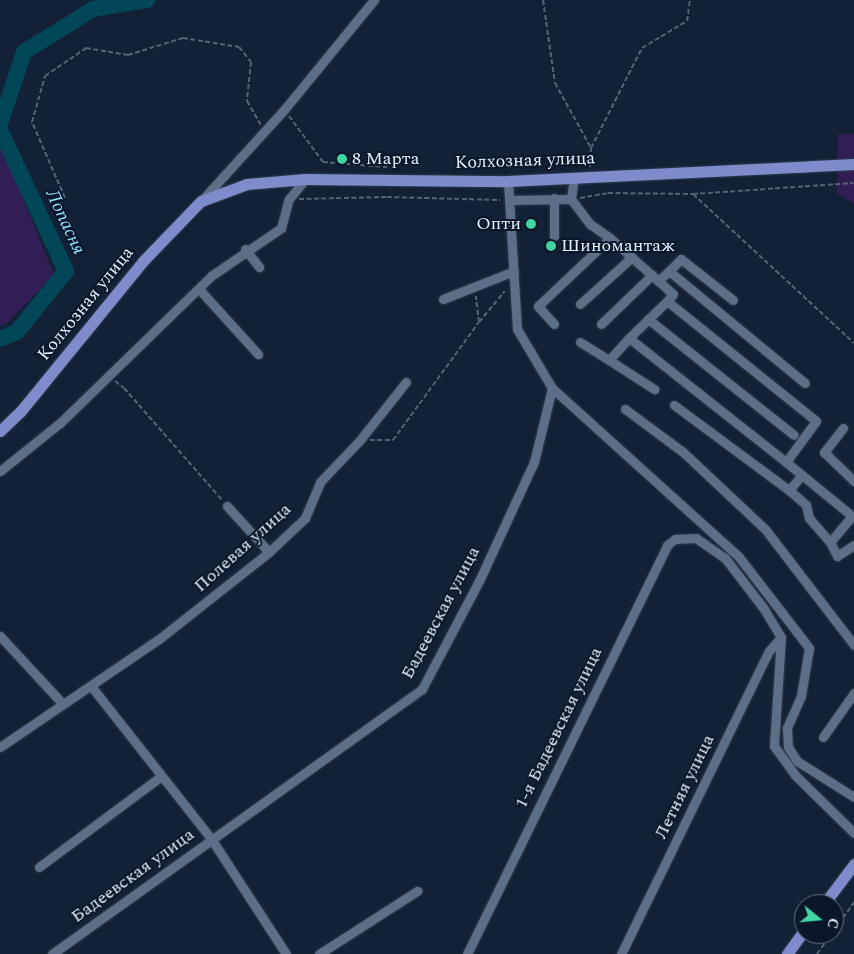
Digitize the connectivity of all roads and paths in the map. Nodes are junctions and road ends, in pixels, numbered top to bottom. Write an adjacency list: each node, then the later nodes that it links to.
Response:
1 (374, 0): 4 (street, Колхозная улица)
2 (543, 0): 6 (path)
3 (690, 0): 6 (path)
4 (283, 111): 5 (street, Колхозная улица); 8 (path)
5 (266, 130): 15 (path); 20 (street, Колхозная улица)
6 (592, 148): 9 (path)
7 (854, 164): 9 (main road, Колхозная улица)
8 (388, 167)
9 (589, 177): 10 (main road, Колхозная улица)
10 (574, 178): 12 (main road, Колхозная улица); 18 (street)
11 (304, 179): 12 (main road, Колхозная улица); 17 (street); 20 (main road, Колхозная улица)
12 (508, 181): 19 (street)
13 (854, 183): 14 (path)
14 (693, 194): 18 (path); 41 (path)
15 (65, 198)
16 (554, 198): 18 (street); 19 (street); 21 (street)
17 (289, 199): 19 (path); 23 (street)
18 (570, 199): 22 (street)
19 (510, 200): 27 (street)
20 (201, 201): 52 (main road, Колхозная улица)
21 (554, 236)
22 (610, 238): 24 (street); 37 (street)
23 (246, 249): 25 (street); 30 (street)
24 (632, 257): 28 (street); 34 (street)
25 (259, 267)
26 (669, 271): 28 (street); 32 (street); 46 (street)
27 (515, 275): 29 (street); 36 (path); 47 (street)
28 (655, 278): 33 (street); 38 (street)
29 (476, 288): 31 (street); 36 (path)
30 (198, 289): 42 (street); 44 (street)
31 (443, 299)
32 (733, 300)
33 (667, 301): 35 (street); 55 (street)
34 (580, 304)
35 (648, 319): 39 (street); 53 (street)
36 (479, 322): 54 (path)
37 (554, 324)
38 (601, 324)
39 (628, 338): 43 (street); 55 (street)
40 (580, 342): 43 (street)
41 (854, 343)
42 (258, 354)
43 (609, 360): 48 (street)
44 (108, 377): 56 (street); 60 (path)
45 (406, 382): 54 (street, Полевая улица)
46 (805, 383)
47 (552, 388): 73 (street); 75 (street, Бадеевская улица)
48 (654, 389)
49 (674, 405): 59 (street)
50 (625, 409): 66 (street)
51 (842, 428): 58 (street)
52 (0, 431)
53 (794, 435)
54 (360, 440): 63 (street, Полевая улица)
55 (786, 462): 57 (street)
56 (0, 471)
57 (802, 475): 59 (street); 61 (street)
58 (854, 480)
59 (789, 490): 61 (street)
60 (227, 506): 63 (street)
61 (830, 542): 62 (street)
62 (854, 545)
63 (269, 552): 67 (street, Полевая улица)
64 (0, 636): 69 (street)
65 (781, 637): 74 (street); 85 (street, 1-я Бадеевская улица); 86 (street, Летняя улица)
66 (854, 645)
67 (91, 686): 69 (street, Полевая улица); 72 (street)
68 (854, 693): 70 (street)
69 (62, 703): 71 (street, Полевая улица)
70 (823, 737)
71 (0, 747)
72 (160, 777): 75 (street); 77 (street)
73 (854, 798)
74 (854, 833)
75 (212, 840): 82 (street, Бадеевская улица); 83 (street)
76 (854, 864): 79 (main road)
77 (39, 868)
78 (417, 891): 84 (street)
79 (832, 894)
80 (854, 902): 81 (path)
81 (844, 916)
82 (52, 954)
83 (286, 954)
84 (319, 954)
85 (467, 954)
86 (622, 954)

